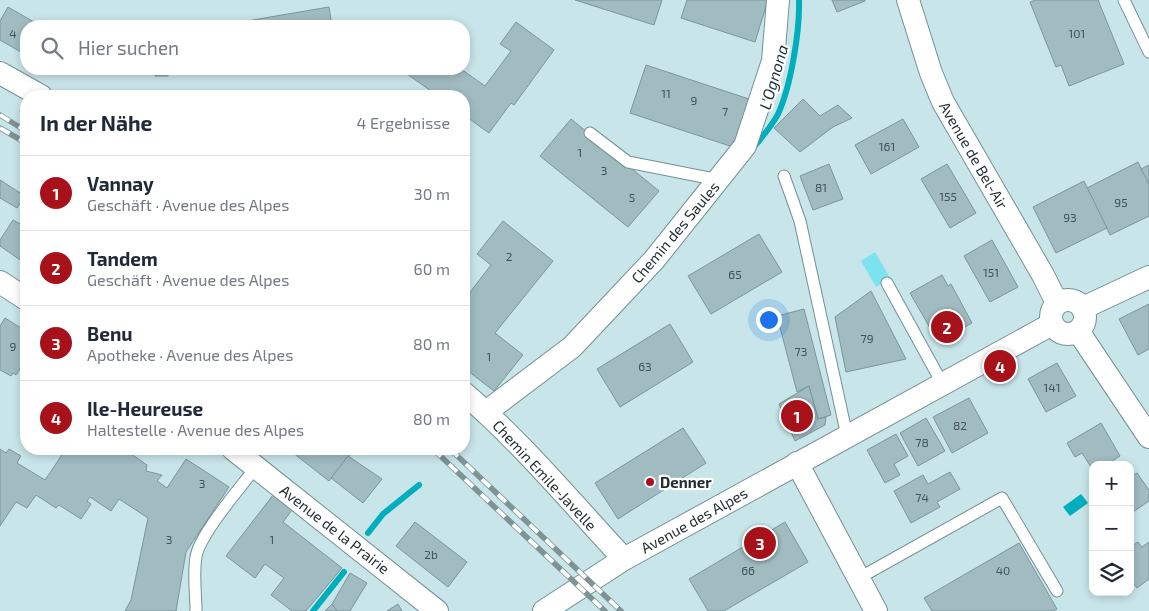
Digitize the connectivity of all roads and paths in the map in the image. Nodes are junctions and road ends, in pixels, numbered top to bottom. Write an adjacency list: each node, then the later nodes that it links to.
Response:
1 (778, 0): 9 (street, Chemin des Saules)
2 (908, 0): 15 (street, Avenue de Bel-Air)
3 (1124, 0): 4 (lane)
4 (1149, 52)
5 (0, 73): 6 (street)
6 (30, 90)
7 (590, 132): 9 (lane)
8 (784, 176): 20 (lane)
9 (719, 180): 19 (street, Chemin des Saules)
10 (1149, 277): 14 (street)
11 (0, 282): 13 (street)
12 (887, 283): 17 (lane)
13 (20, 295)
14 (1083, 308): 15 (street); 16 (street)
15 (1054, 314): 16 (street); 17 (street, Avenue des Alpes)
16 (1078, 331): 21 (street)
17 (942, 383): 20 (street, Avenue des Alpes)
18 (470, 398): 19 (street, Chemin Emile-Javelle)
19 (486, 412): 25 (street, Chemin Emile-Javelle)
20 (847, 436): 23 (street, Avenue des Alpes)
21 (1149, 437)
22 (241, 455): 24 (street, Avenue de la Prairie)
23 (797, 463): 25 (street, Avenue des Alpes); 26 (street)
24 (256, 467): 28 (lane); 29 (street, Avenue de la Prairie)
25 (624, 559): 30 (street, Avenue des Alpes)
26 (859, 578): 27 (lane); 31 (street)
27 (1056, 591)
28 (196, 611)
29 (437, 611)
30 (544, 611)
31 (876, 611)

